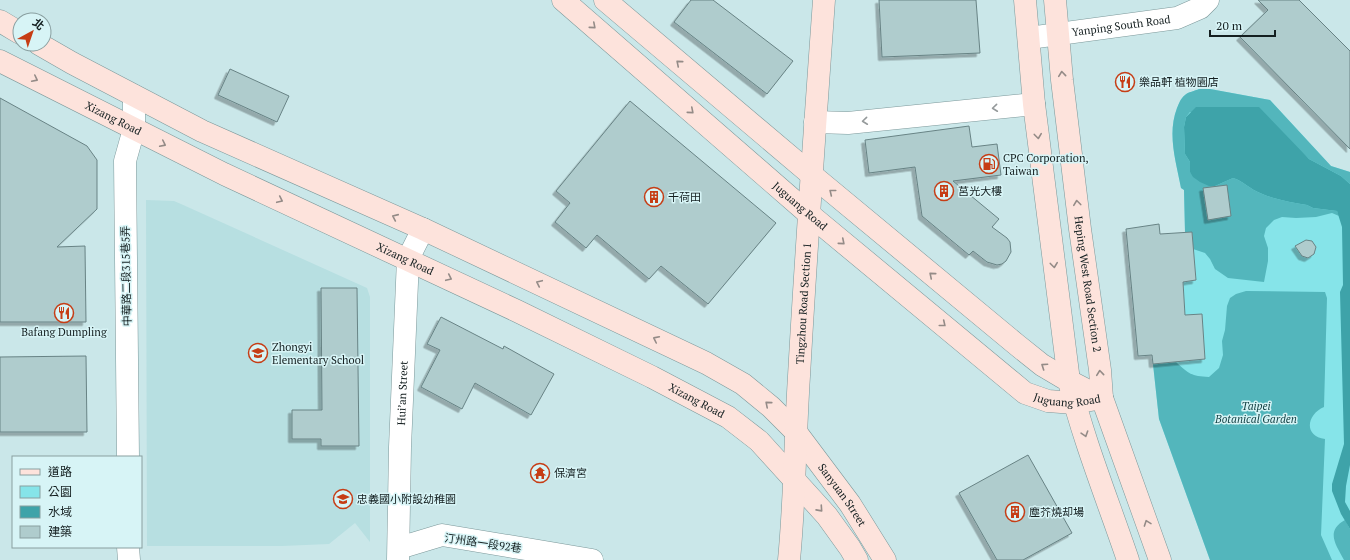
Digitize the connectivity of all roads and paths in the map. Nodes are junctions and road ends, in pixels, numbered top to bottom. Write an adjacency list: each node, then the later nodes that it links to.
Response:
1 (564, 0): 18 (street, Juguang Road, one-way to 18)
2 (605, 0): 17 (street, Juguang Road, one-way to 2)
3 (824, 0): 15 (street, Tingzhou Road Section 1)
4 (1025, 0): 10 (street)
5 (1055, 0): 9 (street, Heping West Road Section 2)
6 (1208, 0): 9 (street, Yanping South Road)
7 (0, 21): 8 (street)
8 (12, 28)
9 (1058, 35): 10 (street, Yanping South Road); 22 (street, Heping West Road Section 2, one-way to 9)
10 (1029, 38): 14 (street)
11 (52, 51): 13 (street)
12 (0, 61): 16 (street, Xizang Road, one-way to 16)
13 (134, 96): 16 (street, 中華路二段315巷5弄); 19 (street, one-way to 13)
14 (1034, 104): 15 (street, one-way to 15); 21 (street, one-way to 21)
15 (815, 122): 17 (street, Tingzhou Road Section 1)
16 (134, 129): 20 (street, Xizang Road, one-way to 20); 25 (street, 中華路二段315巷5弄)
17 (813, 176): 18 (street, Tingzhou Road Section 1); 21 (street, Juguang Road, one-way to 17)
18 (809, 214): 23 (street, Juguang Road, one-way to 23); 24 (street, Tingzhou Road Section 1)
19 (423, 229): 20 (street, Hui’an Street); 24 (street, one-way to 19)
20 (408, 259): 26 (street, Xizang Road, one-way to 26); 28 (street, Hui’an Street)
21 (1069, 381): 22 (street, Juguang Road); 23 (street)
22 (1102, 398): 23 (street, Juguang Road); 35 (street, Heping West Road Section 2, one-way to 22)
23 (1074, 403): 34 (street, one-way to 34)
24 (796, 432): 26 (street, Tingzhou Road Section 1); 33 (street, Sanyuan Street)
25 (128, 456)
26 (794, 480): 31 (street, Tingzhou Road Section 1); 32 (street, one-way to 32)
27 (128, 548): 29 (street)
28 (398, 554): 30 (street, 汀州路一段92巷)
29 (128, 560)
30 (592, 560)
31 (789, 560)
32 (857, 560)
33 (885, 560)
34 (1128, 560)
35 (1160, 560)

